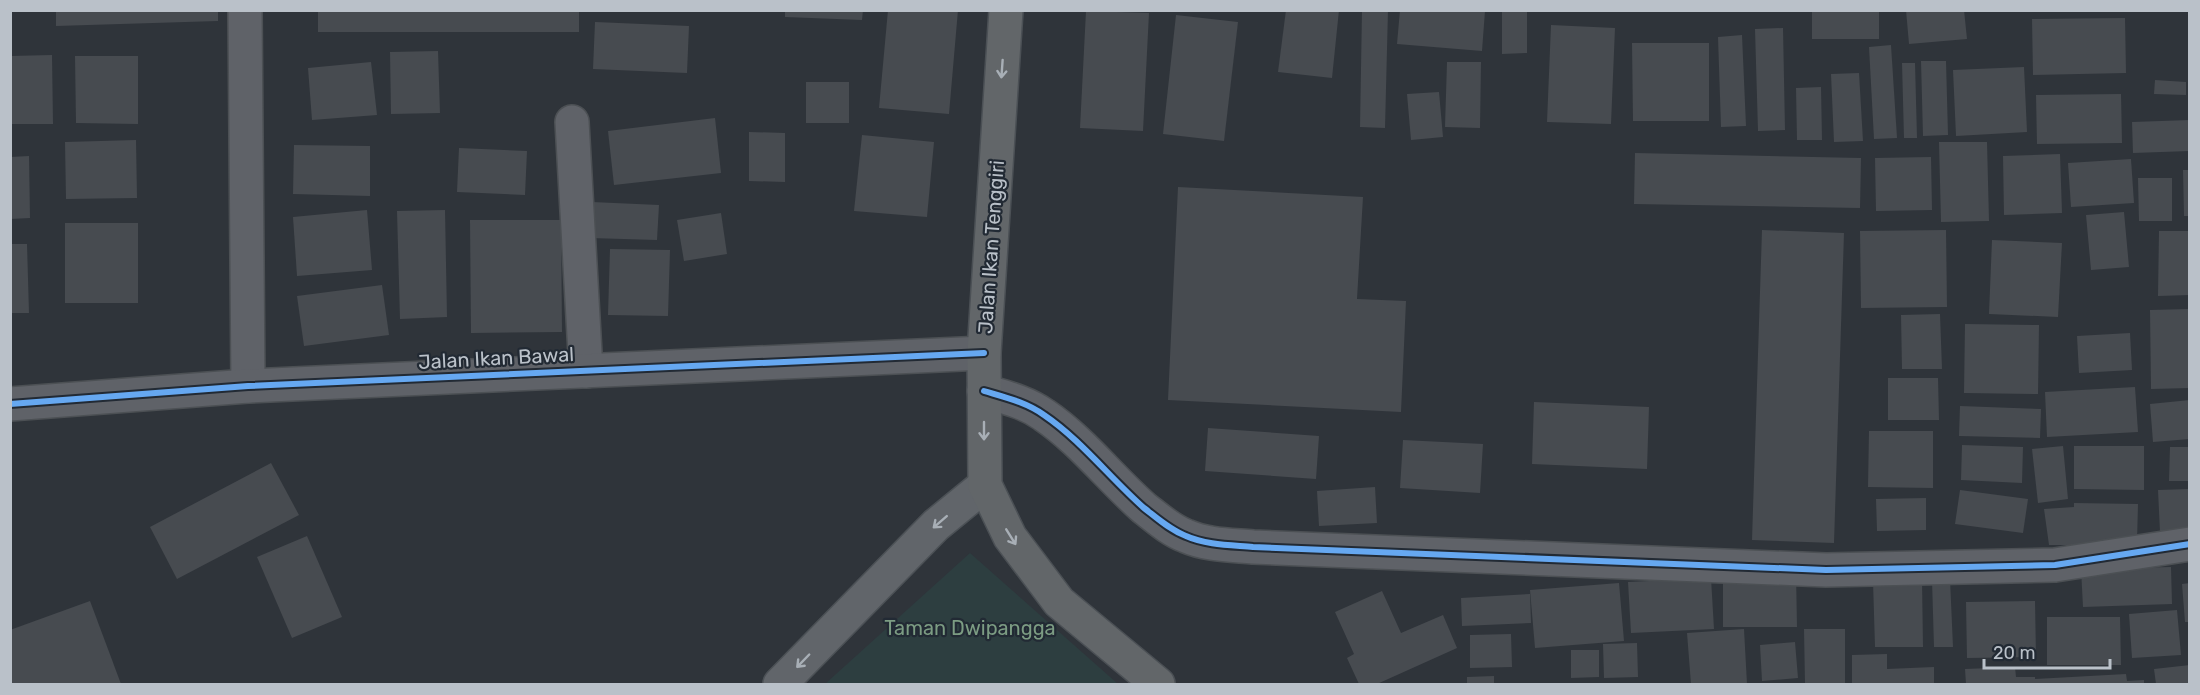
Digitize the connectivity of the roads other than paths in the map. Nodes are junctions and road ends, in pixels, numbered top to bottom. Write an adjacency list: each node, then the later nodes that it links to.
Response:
1 (245, 10): 6 (street)
2 (1006, 10): 4 (highway, Jalan Ikan Tenggiri, one-way to 4)
3 (572, 122): 5 (street)
4 (984, 353): 5 (street, Jalan Ikan Bawal); 7 (highway, Jalan Ikan Tenggiri)
5 (586, 371): 6 (street, Jalan Ikan Bawal)
6 (248, 386): 8 (street, Jalan Ikan Bawal)
7 (984, 391): 9 (highway, Jalan Ikan Tenggiri, one-way to 9); 10 (street)
8 (10, 404)
9 (985, 485): 11 (main road, one-way to 11); 12 (highway, one-way to 12)
10 (2190, 544)
11 (780, 684)
12 (1158, 684)

